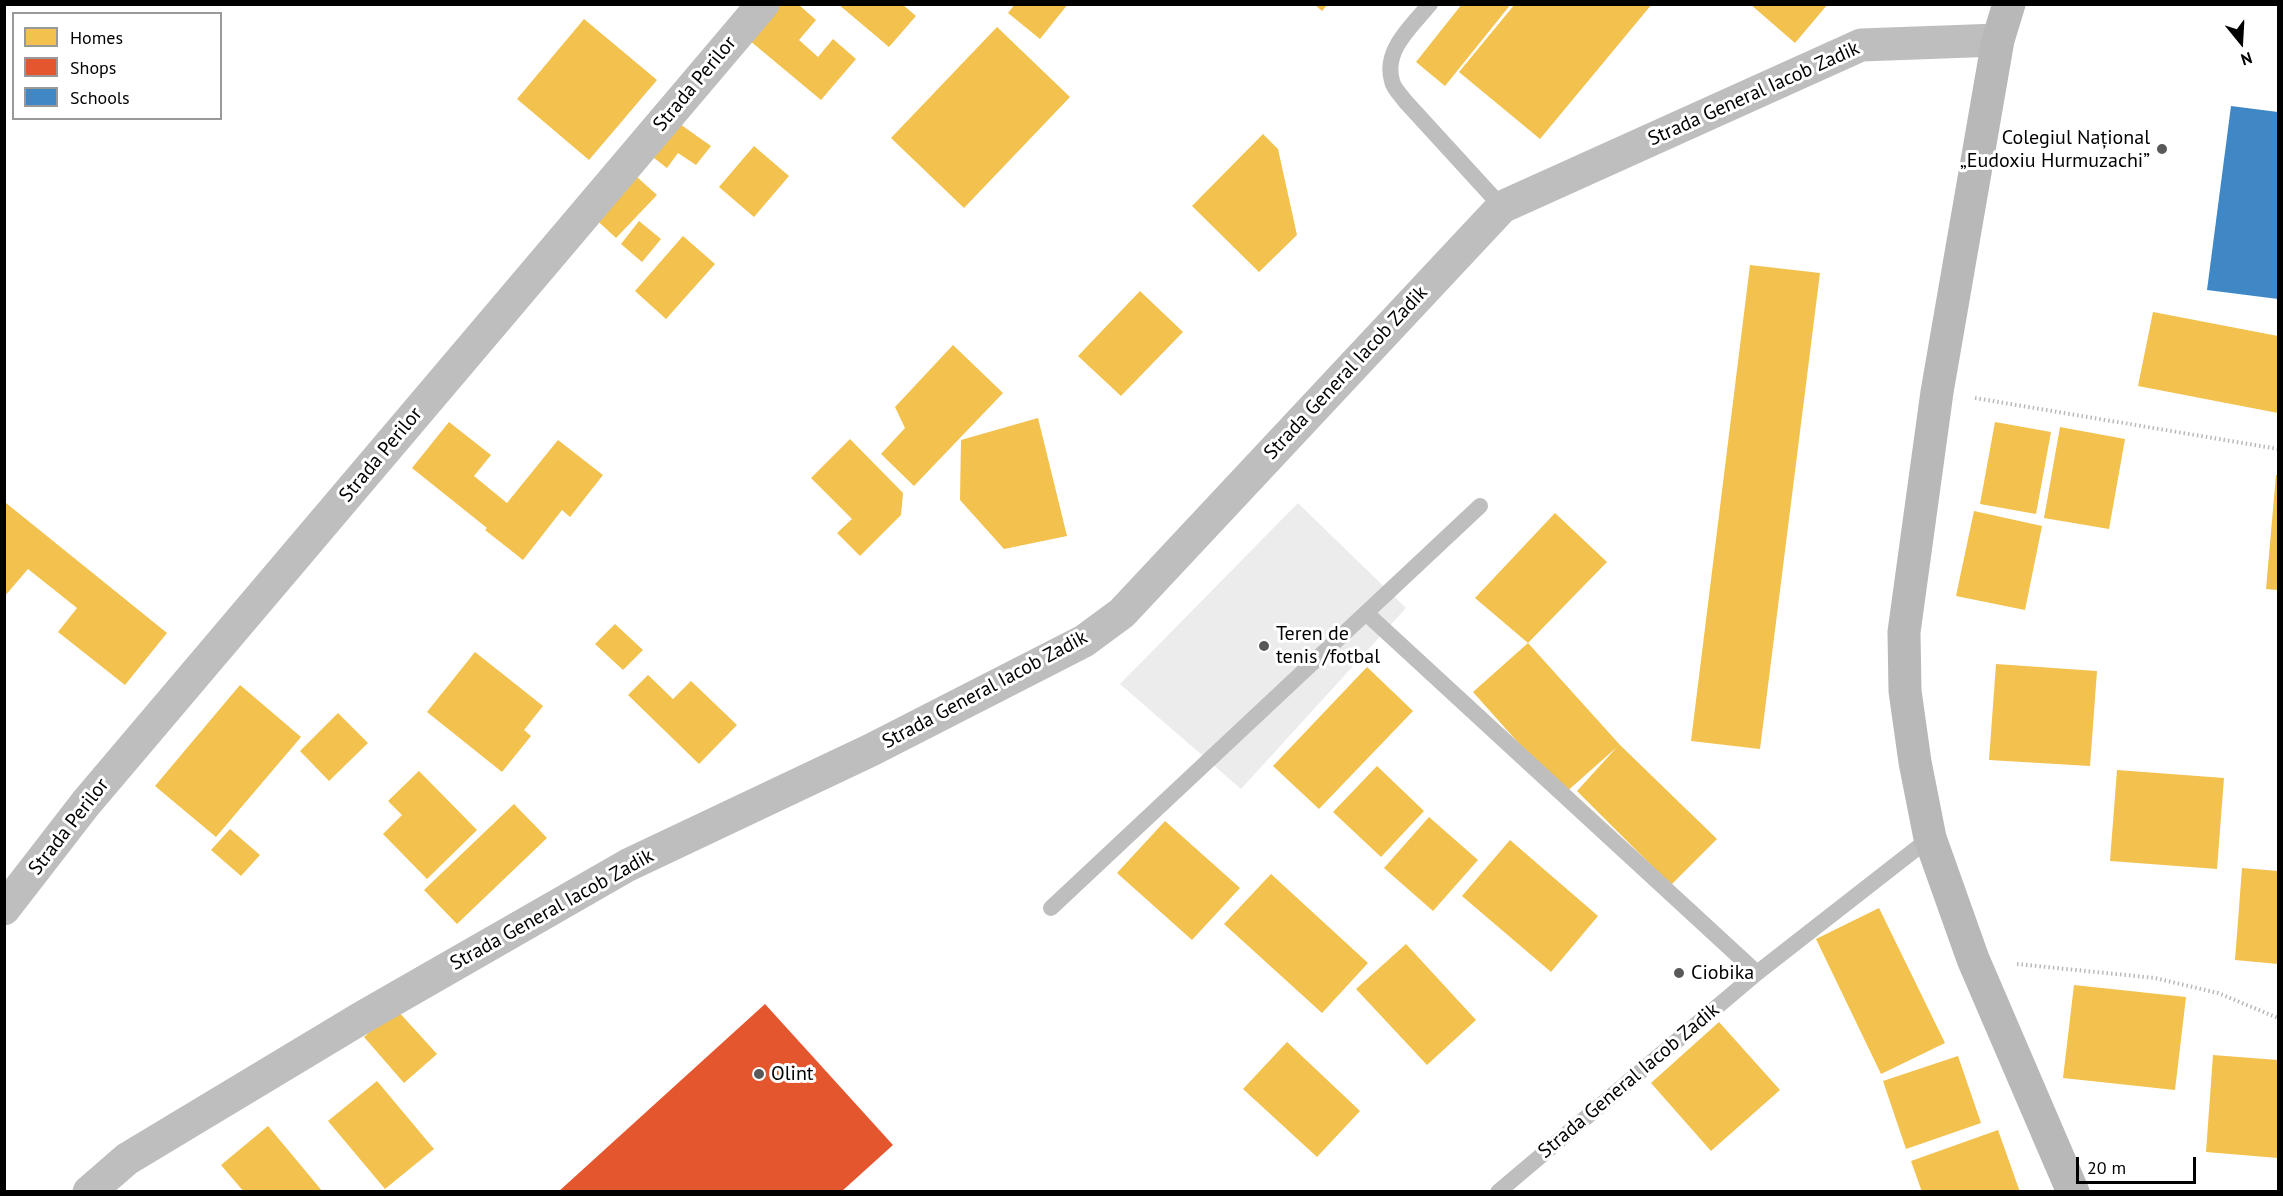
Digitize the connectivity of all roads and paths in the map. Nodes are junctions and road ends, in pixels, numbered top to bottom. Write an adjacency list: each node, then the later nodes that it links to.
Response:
1 (763, 4): 13 (street, Strada Perilor)
2 (1430, 4): 6 (lane)
3 (1999, 4): 5 (street)
4 (2009, 4): 5 (street)
5 (1998, 40): 6 (street, Strada General Iacob Zadik); 7 (street)
6 (1502, 207): 17 (street, Strada General Iacob Zadik)
7 (1937, 392): 8 (path); 11 (street)
8 (2278, 449)
9 (1480, 506): 10 (lane)
10 (1366, 613): 12 (lane); 15 (lane)
11 (1930, 838): 14 (street); 15 (lane, Strada General Iacob Zadik)
12 (1051, 908)
13 (4, 909)
14 (1973, 959): 16 (path); 19 (street)
15 (1757, 973): 18 (lane, Strada General Iacob Zadik)
16 (2278, 1018)
17 (89, 1191)
18 (1498, 1191)
19 (2073, 1191)

